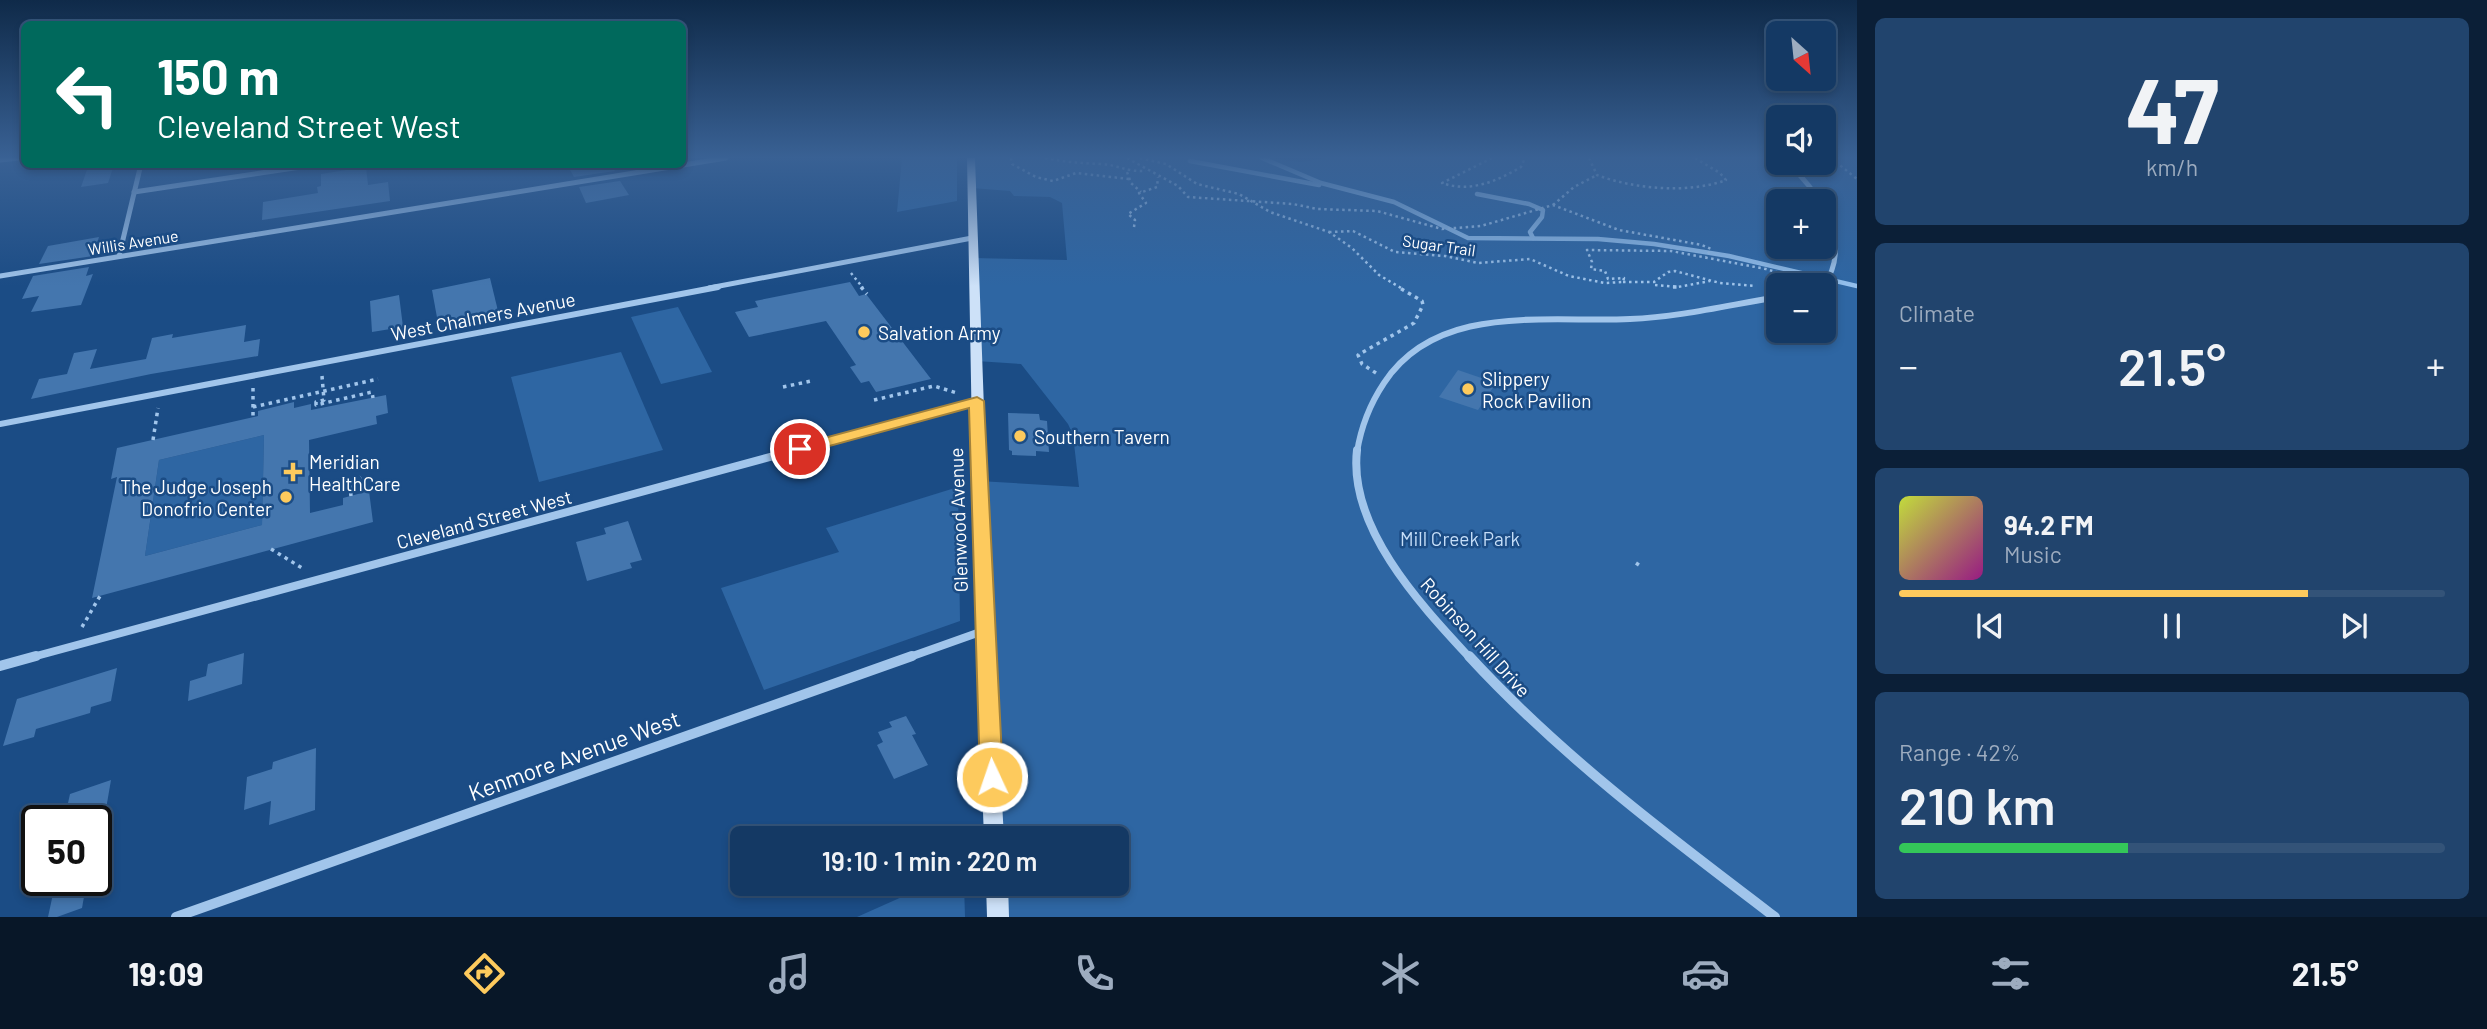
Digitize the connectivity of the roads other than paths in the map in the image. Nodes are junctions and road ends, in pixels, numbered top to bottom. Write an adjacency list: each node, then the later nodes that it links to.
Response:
1 (132, 201): 5 (street)
2 (456, 201): 5 (street, Willis Avenue)
3 (972, 201): 4 (main road, Glenwood Avenue)
4 (972, 238): 10 (main road, Glenwood Avenue); 11 (street, West Chalmers Avenue)
5 (119, 256): 7 (street, Willis Avenue)
6 (1838, 273): 8 (street)
7 (0, 276)
8 (1836, 276)
9 (1766, 299): 18 (street, Robinson Hill Drive)
10 (977, 401): 12 (main road, Glenwood Avenue); 13 (street, Cleveland Street West)
11 (0, 424)
12 (985, 630): 14 (main road, Glenwood Avenue); 16 (street, Kenmore Avenue West)
13 (0, 666)
14 (994, 826)
15 (997, 896): 17 (main road)
16 (176, 917)
17 (998, 917)
18 (1775, 917)

